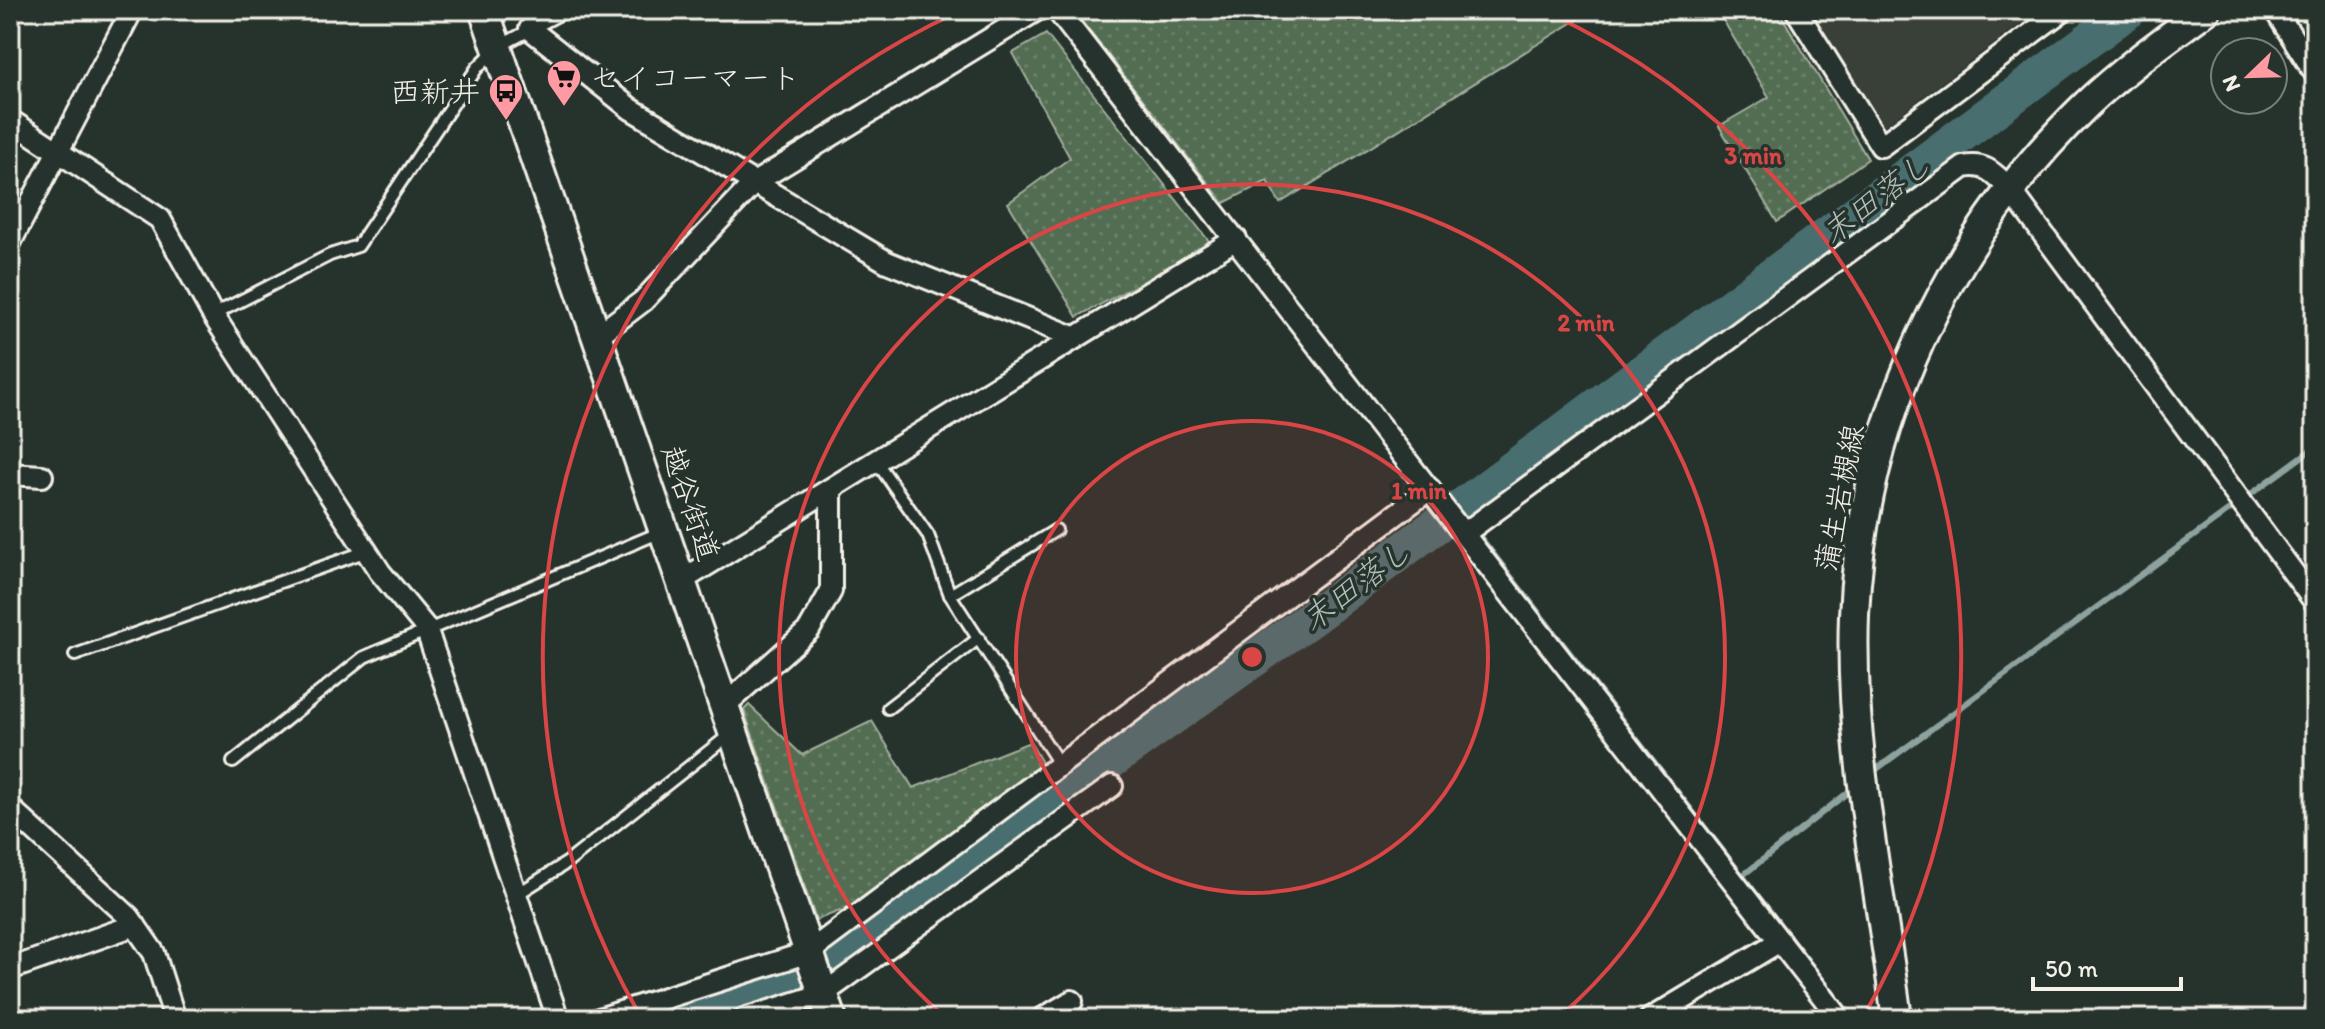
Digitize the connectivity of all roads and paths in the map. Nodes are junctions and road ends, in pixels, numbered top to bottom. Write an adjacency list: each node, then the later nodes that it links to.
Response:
1 (132, 10): 14 (street)
2 (484, 10): 11 (main road, 越谷街道)
3 (567, 10): 10 (lane)
4 (1037, 10): 15 (street)
5 (1057, 10): 17 (street)
6 (1796, 10): 7 (street)
7 (2063, 10)
8 (2206, 10): 16 (main road, 蒲生岩槻線)
9 (2275, 10): 12 (street)
10 (530, 29): 11 (lane); 15 (street)
11 (498, 47): 19 (lane); 20 (main road, 越谷街道)
12 (2315, 73)
13 (10, 120): 14 (street)
14 (56, 151): 18 (street); 19 (street)
15 (754, 183): 20 (street); 21 (street)
16 (2010, 189): 29 (street); 33 (street); 57 (main road, 蒲生岩槻線)
17 (1236, 239): 21 (street); 26 (street)
18 (10, 243)
19 (213, 315): 30 (street)
20 (597, 336): 28 (main road, 越谷街道)
21 (1074, 337): 22 (street)
22 (876, 461): 25 (street); 32 (lane)
23 (10, 474): 24 (street)
24 (42, 476)
25 (831, 489): 31 (street); 38 (street)
26 (1430, 489): 29 (street); 40 (street)
27 (1056, 530): 32 (lane)
28 (664, 531): 31 (main road, 越谷街道); 34 (lane)
29 (1465, 533): 45 (street)
30 (367, 551): 34 (street); 36 (lane)
31 (681, 581): 38 (main road, 越谷街道)
32 (950, 595): 35 (lane)
33 (2315, 602)
34 (426, 628): 39 (lane); 43 (street)
35 (979, 638): 37 (lane); 40 (lane)
36 (75, 655)
37 (888, 708)
38 (729, 719): 43 (lane); 46 (main road, 越谷街道)
39 (233, 762)
40 (1060, 765): 46 (street)
41 (1112, 786): 49 (street)
42 (10, 808): 44 (street)
43 (516, 895): 51 (street)
44 (135, 925): 47 (street); 50 (street)
45 (1780, 941): 55 (street); 56 (street)
46 (809, 952): 49 (main road, 越谷街道); 52 (street)
47 (10, 969)
48 (1072, 1001): 54 (street)
49 (827, 1006): 53 (street)
50 (175, 1019)
51 (558, 1019)
52 (599, 1019)
53 (744, 1019)
54 (1042, 1019)
55 (1650, 1019)
56 (1840, 1019)
57 (1897, 1019)

